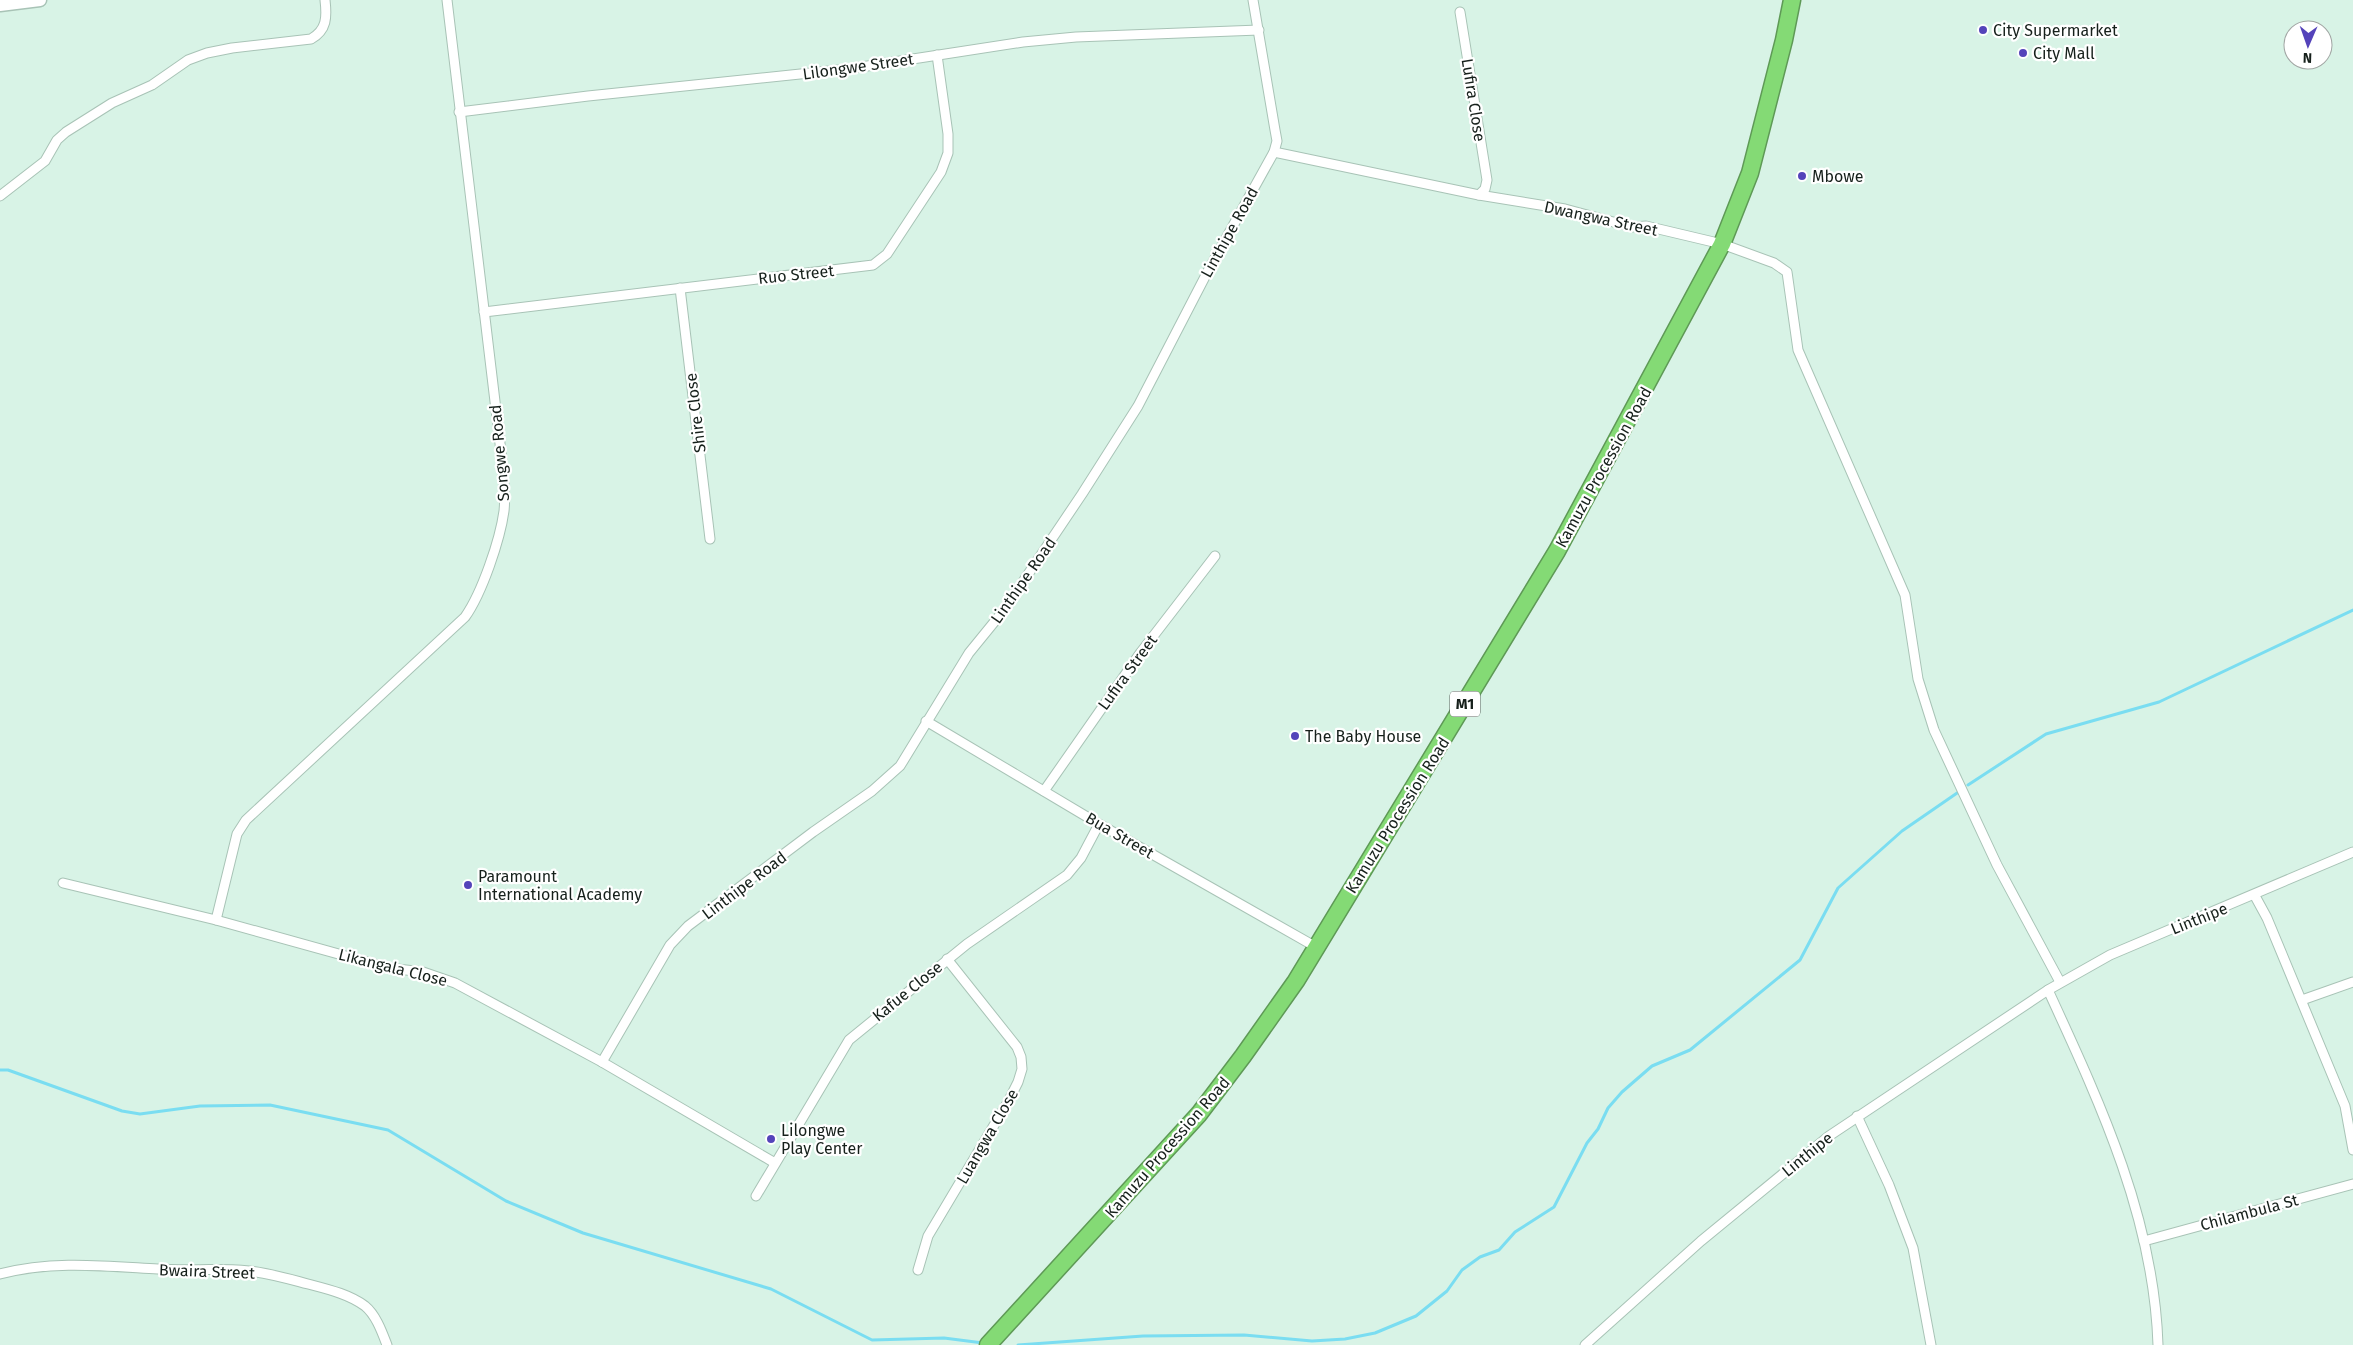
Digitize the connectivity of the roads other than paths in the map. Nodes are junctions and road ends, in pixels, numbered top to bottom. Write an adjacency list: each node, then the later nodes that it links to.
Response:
1 (40, 0): 6 (main road)
2 (325, 0): 13 (street)
3 (447, 0): 10 (street, Songwe Road)
4 (1254, 0): 8 (street, Linthipe Road)
5 (1792, 0): 14 (highway, Kamuzu Procession Road / M1)
6 (0, 5)
7 (1460, 12): 12 (street, Lufira Close)
8 (1259, 30): 9 (street, Lilongwe Street); 11 (street, Linthipe Road)
9 (937, 55): 10 (street, Lilongwe Street); 15 (street, Ruo Street)
10 (459, 112): 16 (street, Songwe Road)
11 (1274, 152): 12 (street, Dwangwa Street); 19 (street, Linthipe Road)
12 (1482, 192): 14 (street, Dwangwa Street)
13 (0, 196)
14 (1722, 244): 26 (highway, Kamuzu Procession Road / M1); 28 (street, Dwangwa Street)
15 (680, 288): 16 (street, Ruo Street); 17 (street, Shire Close)
16 (484, 312): 25 (street, Songwe Road)
17 (710, 539)
18 (1214, 556): 20 (street, Lufira Street)
19 (926, 721): 20 (street, Bua Street); 32 (street, Linthipe Road)
20 (1044, 791): 21 (street, Bua Street)
21 (1099, 824): 26 (street, Bua Street); 27 (street, Kafue Close)
22 (2353, 852): 24 (street, Linthipe)
23 (63, 883): 25 (street, Likangala Close)
24 (2255, 896): 28 (street, Linthipe); 31 (street)
25 (216, 920): 32 (street, Likangala Close)
26 (1316, 947): 43 (highway, Kamuzu Procession Road / M1)
27 (947, 959): 36 (street, Kafue Close); 40 (street, Luangwa Close)
28 (2060, 982): 30 (street, Linthipe)
29 (2353, 982): 31 (street)
30 (2048, 990): 34 (street, Linthipe); 39 (street)
31 (2302, 1000): 33 (street)
32 (602, 1062): 36 (street, Likangala Close)
33 (2349, 1104): 35 (street)
34 (1857, 1116): 44 (street, Linthipe); 45 (street)
35 (2353, 1150)
36 (775, 1163): 38 (street, Kafue Close)
37 (2353, 1184): 39 (street, Chilambula St)
38 (756, 1196)
39 (2144, 1240): 46 (street)
40 (918, 1270)
41 (0, 1274): 42 (street, Bwaira Street)
42 (387, 1345)
43 (988, 1345)
44 (1585, 1345)
45 (1931, 1345)
46 (2158, 1345)

